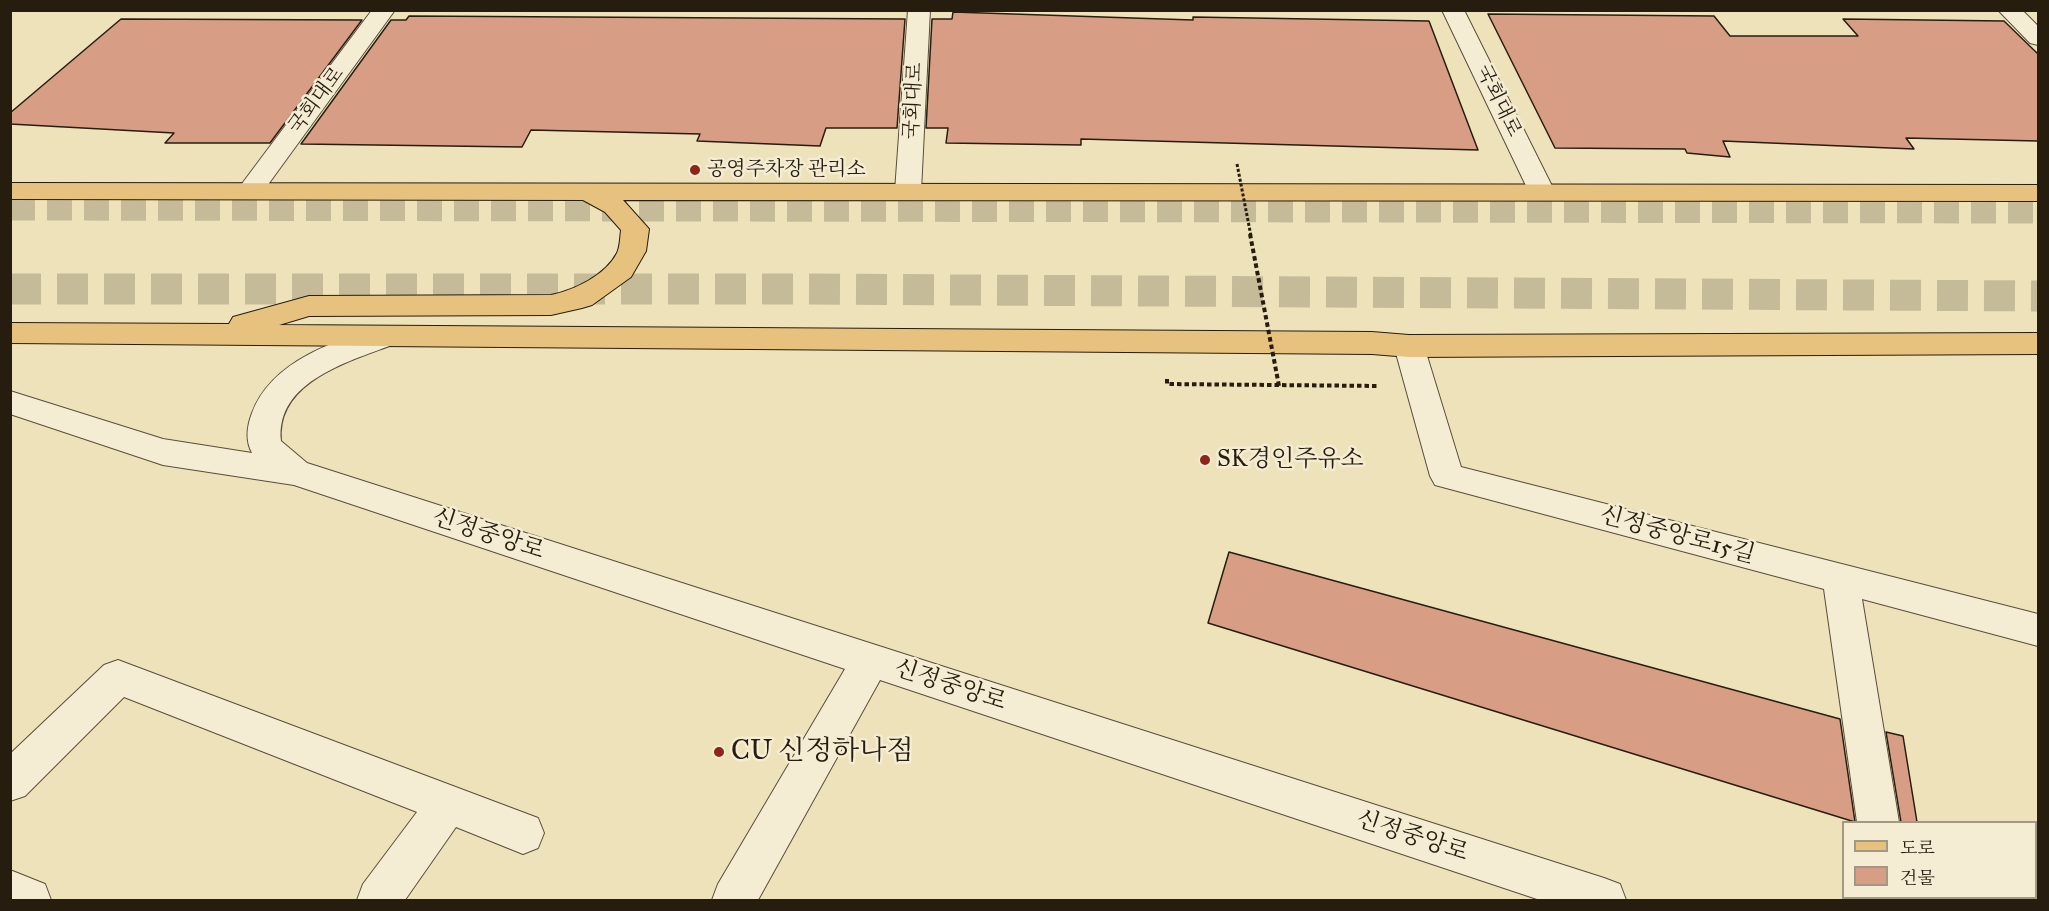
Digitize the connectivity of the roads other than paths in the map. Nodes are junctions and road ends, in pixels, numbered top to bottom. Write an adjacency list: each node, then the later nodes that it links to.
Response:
1 (384, 10): 7 (street, 국회대로)
2 (920, 10): 9 (street, 국회대로)
3 (1453, 10): 10 (street, 국회대로)
4 (2009, 10): 5 (street)
5 (2038, 38)
6 (10, 191): 7 (main road)
7 (250, 191): 8 (main road)
8 (587, 191): 9 (main road); 13 (main road)
9 (909, 191): 10 (main road)
10 (1542, 192): 11 (main road)
11 (2038, 193)
12 (10, 333): 13 (main road)
13 (205, 335): 14 (main road)
14 (386, 336): 16 (main road); 18 (street, 신정중앙로)
15 (2038, 344): 16 (main road)
16 (1409, 346): 19 (street, 신정중앙로15길)
17 (10, 402): 18 (street, 신정중앙로)
18 (295, 472): 21 (street, 신정중앙로)
19 (1841, 579): 20 (street, 신정중앙로15길); 24 (street)
20 (2038, 630)
21 (871, 660): 29 (street); 30 (street, 신정중앙로)
22 (10, 782): 23 (street)
23 (447, 805): 25 (street); 28 (street)
24 (1878, 821)
25 (523, 833)
26 (10, 892): 27 (street)
27 (28, 900)
28 (379, 900)
29 (734, 900)
30 (1605, 900)

